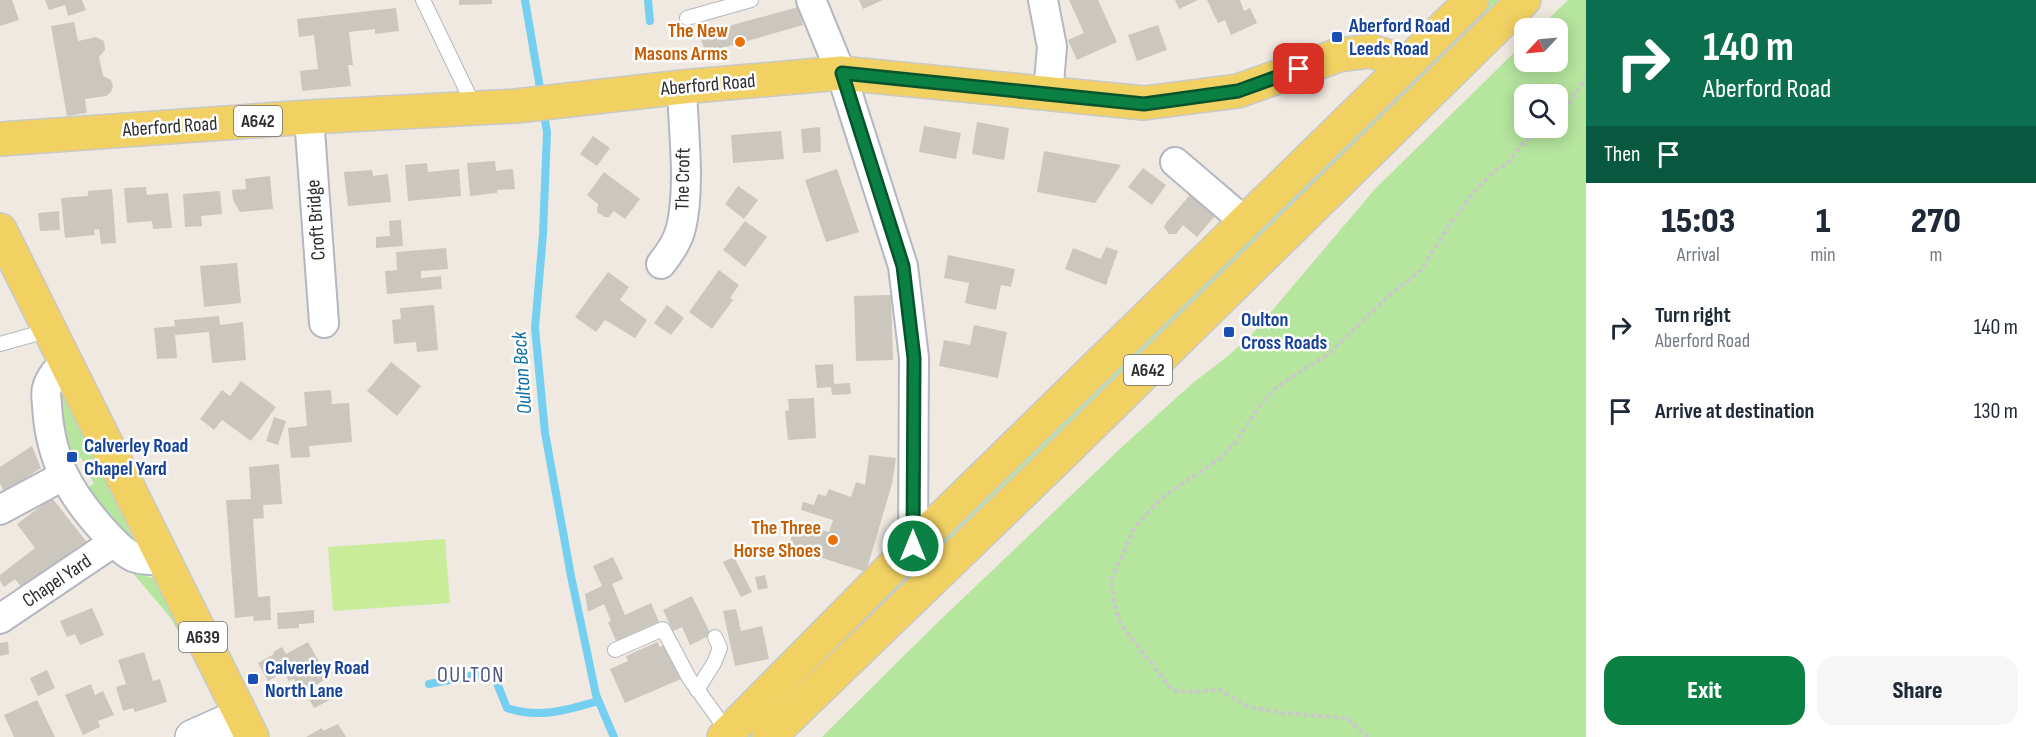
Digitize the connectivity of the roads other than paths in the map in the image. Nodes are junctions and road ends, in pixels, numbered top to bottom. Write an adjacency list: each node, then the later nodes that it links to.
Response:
1 (423, 0): 12 (lane)
2 (751, 0): 7 (lane)
3 (811, 0): 9 (street)
4 (1043, 0): 11 (street)
5 (1472, 0): 8 (main road, A642)
6 (1524, 0): 35 (main road, A642)
7 (687, 18)
8 (1407, 63): 11 (main road, Aberford Road / A642); 16 (main road, A642)
9 (842, 73): 10 (main road, Aberford Road / A642); 11 (main road, Aberford Road / A642); 26 (street)
10 (682, 87): 12 (main road, Aberford Road / A642); 18 (street, The Croft)
11 (1048, 94)
12 (475, 108): 13 (main road, Aberford Road / A642)
13 (309, 117): 14 (main road, Aberford Road / A642); 19 (street, Croft Bridge)
14 (0, 139)
15 (1175, 162): 16 (street)
16 (1244, 221): 26 (main road, A642)
17 (0, 230): 20 (main road, A639)
18 (661, 264)
19 (324, 323)
20 (50, 330): 21 (lane); 22 (main road, A639)
21 (0, 344)
22 (65, 362): 23 (street); 27 (main road, A639)
23 (63, 476): 24 (street); 25 (street)
24 (0, 510)
25 (114, 542): 27 (street); 28 (street, Chapel Yard)
26 (913, 546): 33 (main road, A642)
27 (165, 560): 32 (main road, A639)
28 (0, 619)
29 (715, 636): 31 (lane)
30 (615, 650): 31 (lane)
31 (697, 690): 33 (lane)
32 (247, 726): 34 (street)
33 (726, 734)
34 (192, 737)
35 (769, 737)

